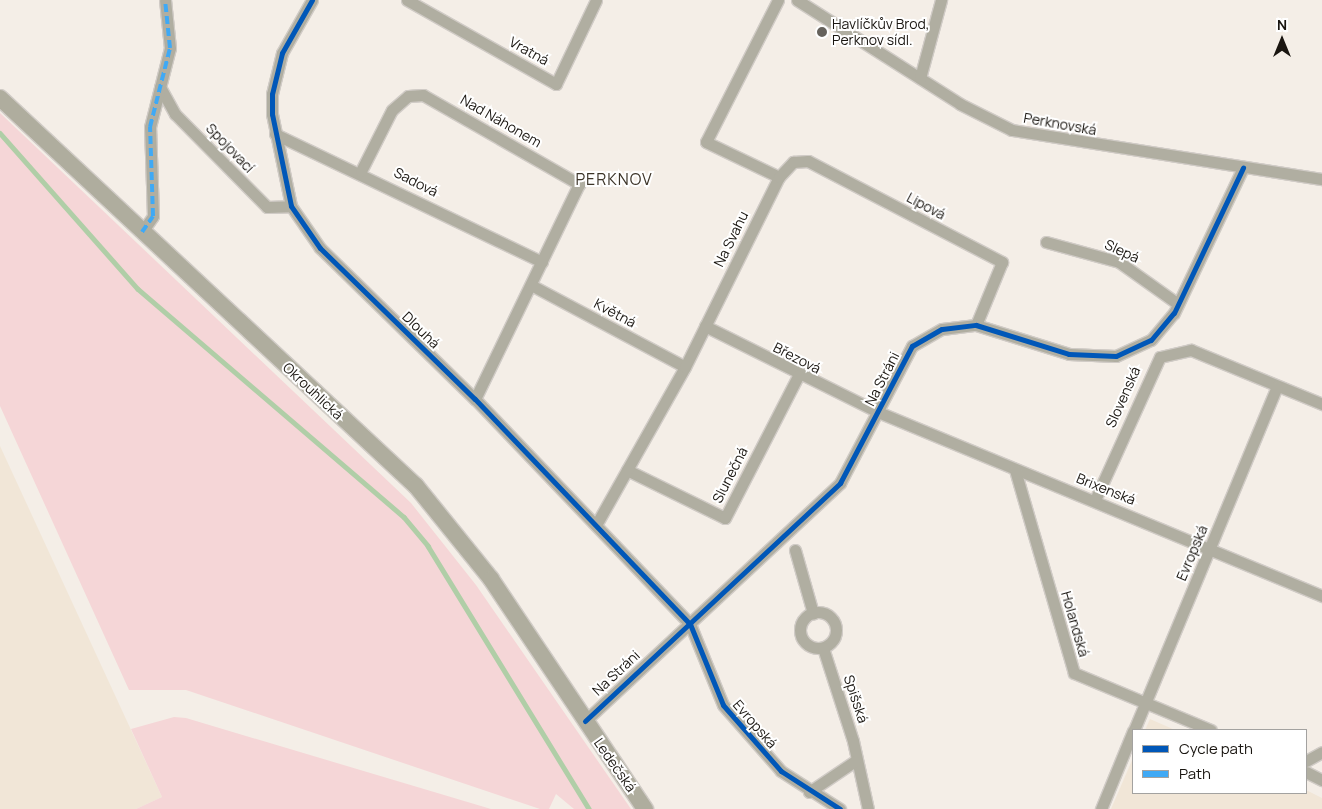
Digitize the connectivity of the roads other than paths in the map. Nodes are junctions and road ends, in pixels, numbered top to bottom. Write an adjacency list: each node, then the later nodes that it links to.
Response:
1 (165, 0): 9 (street)
2 (312, 0): 11 (street, Dlouhá)
3 (406, 0): 4 (street, Vratná)
4 (596, 0)
5 (778, 0): 14 (street)
6 (797, 0): 8 (street, Perknovská)
7 (941, 0): 8 (street)
8 (920, 78): 12 (street, Perknovská)
9 (160, 88): 16 (street, Spojovací); 17 (street)
10 (0, 98): 17 (main road, Okrouhlická)
11 (275, 134): 13 (street, Sadová); 16 (street, Dlouhá)
12 (1243, 168): 15 (street, Perknovská); 21 (street, Na Stráni)
13 (361, 171): 19 (street, Sadová); 19 (street, Nad Náhonem)
14 (779, 177): 22 (street, Lipová); 23 (street, Na Svahu)
15 (1322, 179)
16 (291, 206): 27 (street, Dlouhá)
17 (142, 232): 41 (main road, Okrouhlická)
18 (1046, 242): 21 (street, Slepá)
19 (542, 262): 20 (street)
20 (531, 285): 24 (street, Květná); 27 (street)
21 (1178, 304): 22 (street, Na Stráni)
22 (976, 325): 29 (street, Na Stráni)
23 (705, 326): 24 (street, Na Svahu); 25 (street, Březová)
24 (685, 367): 30 (street, Na Svahu)
25 (798, 376): 29 (street, Březová); 30 (street, Slunečná)
26 (1277, 387): 28 (street, Slovenská); 32 (street, Slovenská); 34 (street, Evropská)
27 (475, 398): 33 (street, Dlouhá)
28 (1322, 404)
29 (878, 412): 31 (street, Brixenská); 38 (street, Na Stráni)
30 (627, 470): 33 (street, Na Svahu)
31 (1015, 470): 32 (street, Brixenská); 40 (street, Holandská)
32 (1095, 500): 34 (street, Brixenská)
33 (596, 525): 38 (street, Dlouhá)
34 (1210, 548): 36 (street, Brixenská); 40 (street, Evropská)
35 (795, 550): 37 (street)
36 (1322, 596)
37 (813, 613): 39 (street); 39 (street)
38 (690, 624): 41 (street, Na Stráni); 50 (street, Evropská)
39 (823, 648): 47 (street, Spišská)
40 (1145, 702): 42 (street, Evropská); 43 (street, Holandská)
41 (584, 721): 51 (main road, Ledečská)
42 (1135, 729)
43 (1209, 729)
44 (1132, 736): 54 (street, Evropská)
45 (1322, 752): 46 (street)
46 (1307, 760)
47 (855, 761): 50 (street); 53 (street, Spišská)
48 (1307, 772): 49 (street)
49 (1322, 780)
50 (809, 792): 52 (street, Evropská)
51 (645, 809)
52 (840, 809)
53 (868, 809)
54 (1101, 809)

